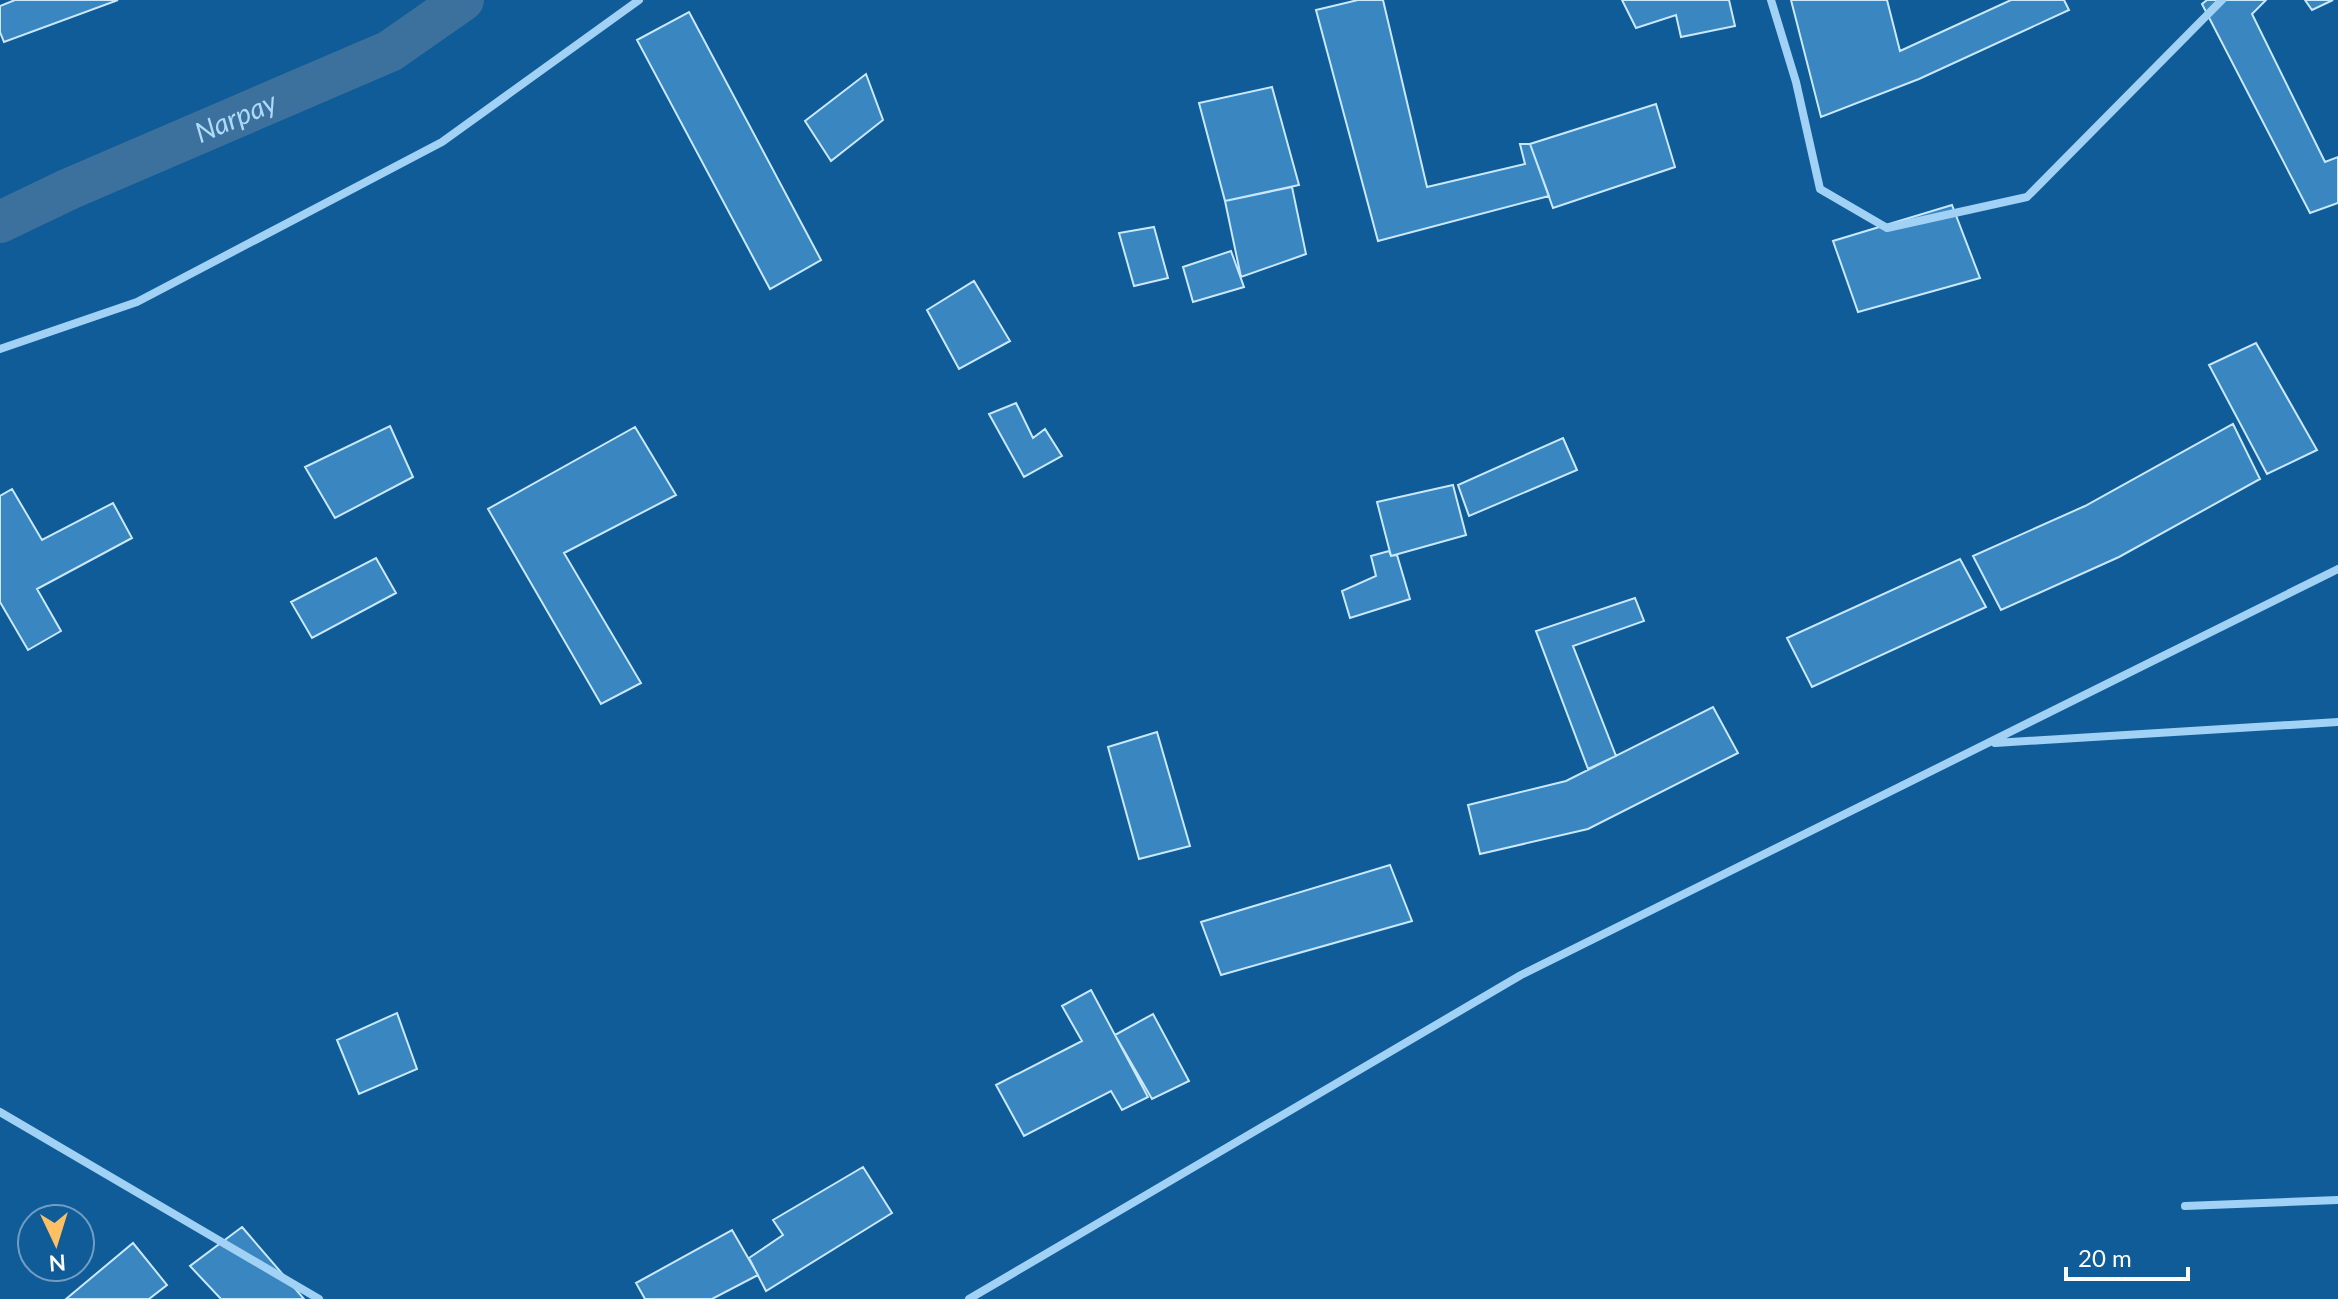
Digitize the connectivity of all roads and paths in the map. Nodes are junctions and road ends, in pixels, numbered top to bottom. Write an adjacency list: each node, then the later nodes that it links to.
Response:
1 (639, 0): 4 (street)
2 (1771, 0): 3 (street)
3 (2222, 0)
4 (0, 349)
5 (2338, 569): 7 (street)
6 (2338, 722): 7 (street)
7 (1989, 743): 12 (street)
8 (0, 1112): 11 (street)
9 (2338, 1200): 10 (street)
10 (2185, 1206)
11 (319, 1299)
12 (969, 1299)

